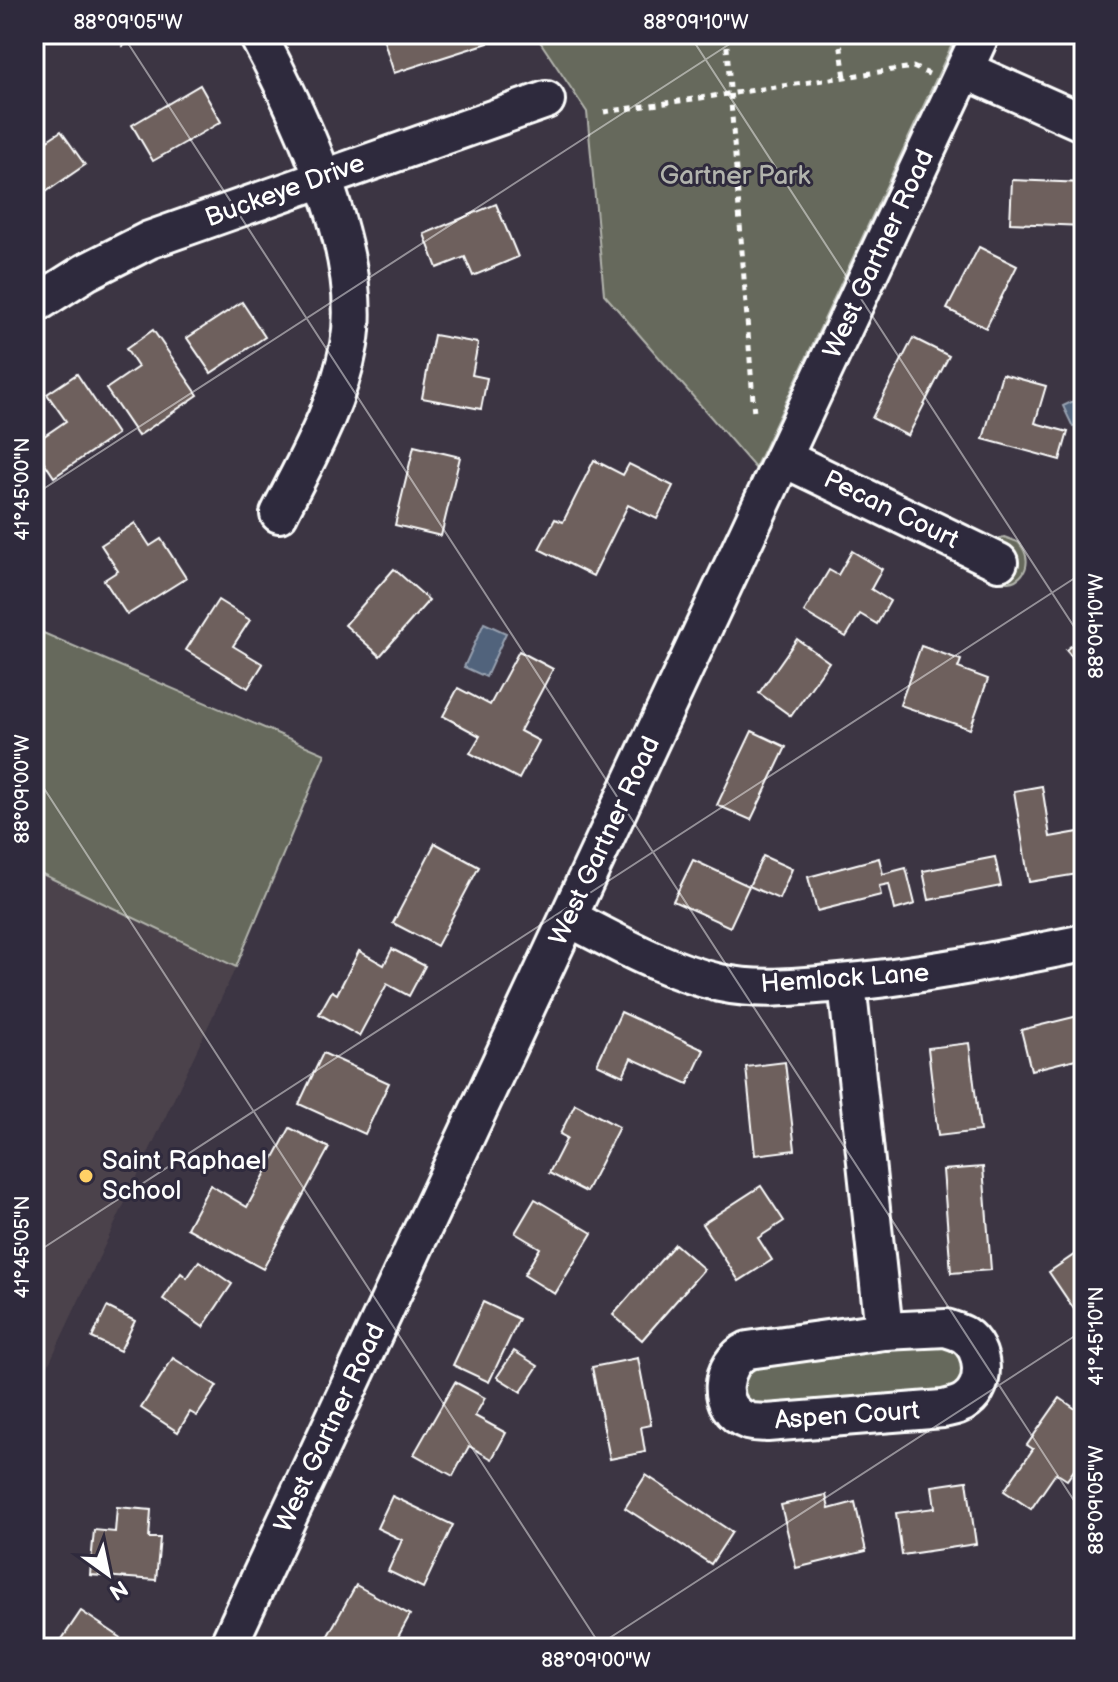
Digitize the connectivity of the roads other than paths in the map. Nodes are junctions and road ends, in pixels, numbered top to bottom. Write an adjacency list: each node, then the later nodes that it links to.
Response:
1 (257, 34): 6 (street)
2 (981, 34): 3 (street, West Gartner Road)
3 (951, 74): 5 (street); 8 (street, West Gartner Road)
4 (546, 100): 6 (street, Buckeye Drive)
5 (1084, 123)
6 (322, 177): 7 (street, Buckeye Drive); 9 (street)
7 (34, 305)
8 (783, 458): 10 (street, Pecan Court); 11 (street, West Gartner Road)
9 (279, 514)
10 (999, 562)
11 (569, 918): 13 (street, Hemlock Lane); 15 (street, West Gartner Road)
12 (1084, 943): 13 (street, Hemlock Lane)
13 (847, 983): 14 (street)
14 (884, 1331): 14 (street, Aspen Court)
15 (227, 1648)

